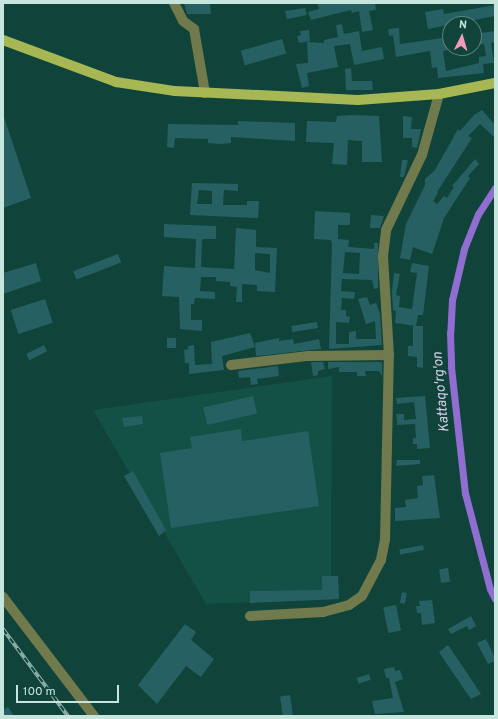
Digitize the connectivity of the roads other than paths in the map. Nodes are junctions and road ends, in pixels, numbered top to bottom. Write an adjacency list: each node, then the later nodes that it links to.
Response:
1 (174, 3): 4 (street)
2 (3, 40): 4 (main road)
3 (495, 83): 5 (main road)
4 (205, 93): 5 (main road)
5 (439, 94): 6 (street)
6 (390, 355): 7 (street); 9 (street)
7 (231, 365)
8 (3, 597): 10 (street)
9 (250, 616)
10 (94, 716)

